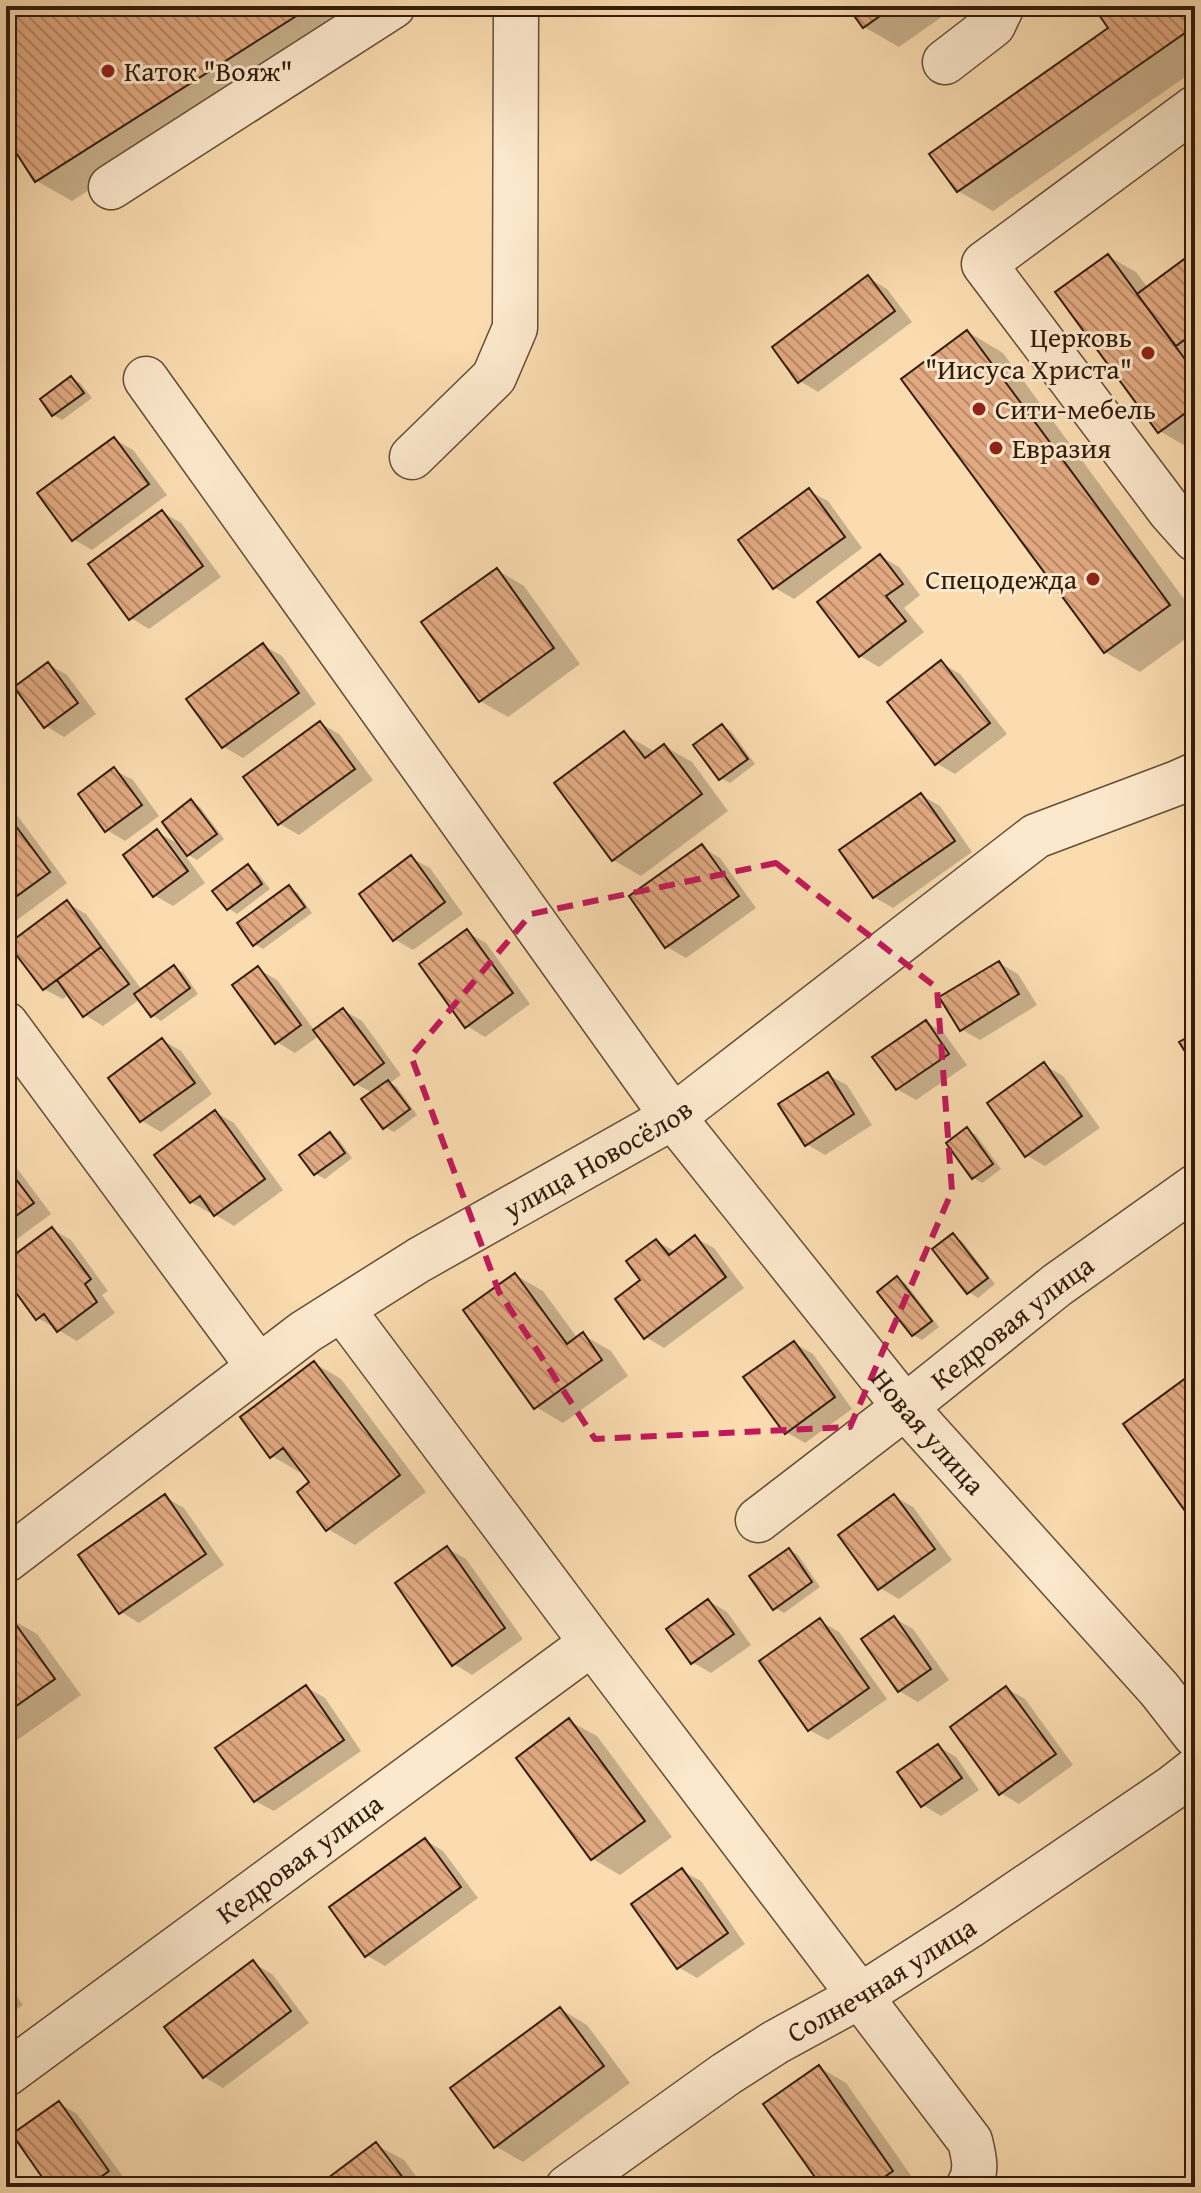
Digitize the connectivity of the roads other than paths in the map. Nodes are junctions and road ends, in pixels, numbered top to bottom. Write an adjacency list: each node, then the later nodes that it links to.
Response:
1 (393, 6): 6 (street)
2 (516, 6): 8 (street)
3 (1002, 6): 4 (street)
4 (945, 62)
5 (1195, 108): 9 (street)
6 (111, 187)
7 (146, 379): 12 (street, Новая улица)
8 (412, 457)
9 (1195, 539)
10 (1195, 775): 12 (street, улица Новосёлов)
11 (6, 1024): 15 (street)
12 (673, 1117): 14 (street, улица Новосёлов); 16 (street, Новая улица)
13 (1195, 1187): 16 (street, Кедровая улица)
14 (342, 1309): 15 (street, улица Новосёлов); 19 (street)
15 (258, 1366): 18 (street, улица Новосёлов)
16 (905, 1407): 17 (street, Кедровая улица); 20 (street, Новая улица)
17 (758, 1520)
18 (6, 1560)
19 (592, 1643): 22 (street); 23 (street, Кедровая улица)
20 (1195, 1735)
21 (1195, 1770): 22 (street, Солнечная улица)
22 (860, 1996): 24 (street, Солнечная улица); 25 (street)
23 (6, 2074)
24 (568, 2187)
25 (968, 2187)

